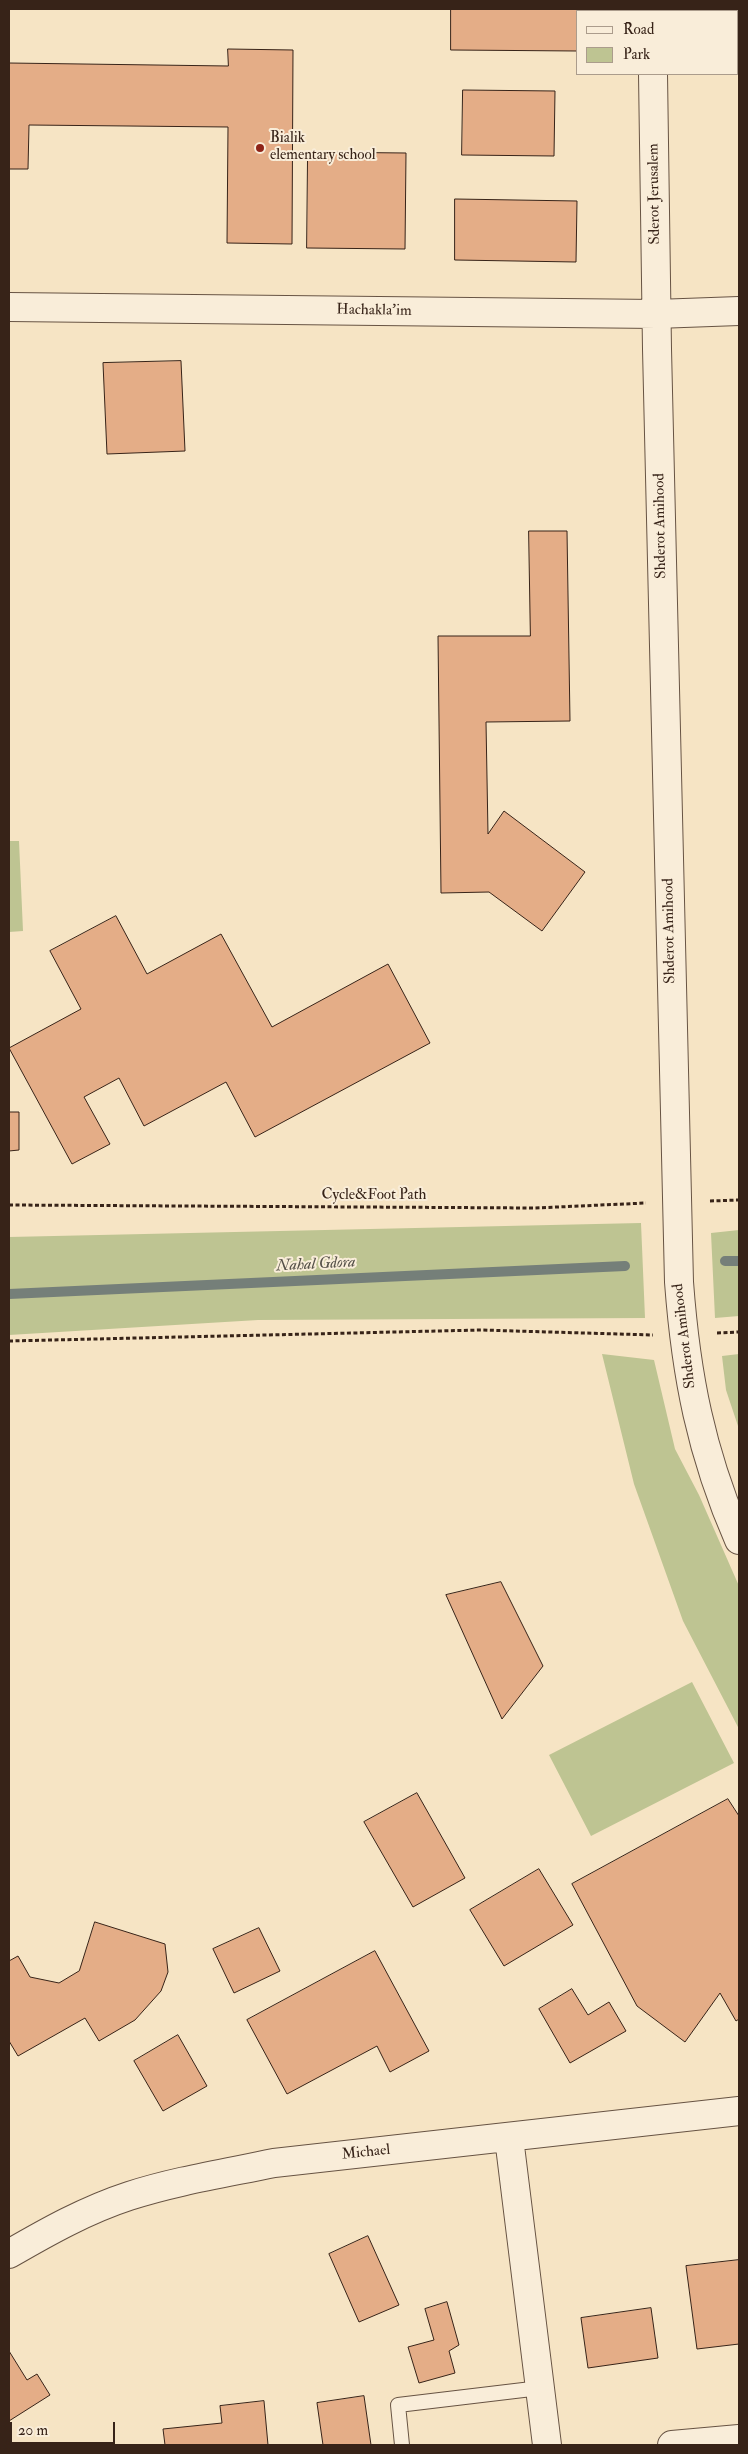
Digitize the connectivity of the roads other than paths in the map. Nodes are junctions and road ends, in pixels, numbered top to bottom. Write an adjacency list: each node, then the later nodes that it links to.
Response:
1 (653, 75): 4 (street, Sderot Jerusalem)
2 (9, 306): 4 (street, Hachakla'im)
3 (739, 311): 4 (street, Hachakla'im)
4 (656, 314): 5 (street, Shderot Amihood)
5 (739, 1540)
6 (739, 2111): 7 (street, Michael)
7 (509, 2138): 8 (street, Michael); 9 (street)
8 (9, 2254)
9 (540, 2388): 11 (lane); 12 (street)
10 (739, 2439): 13 (street)
11 (402, 2445)
12 (547, 2445)
13 (672, 2445)

